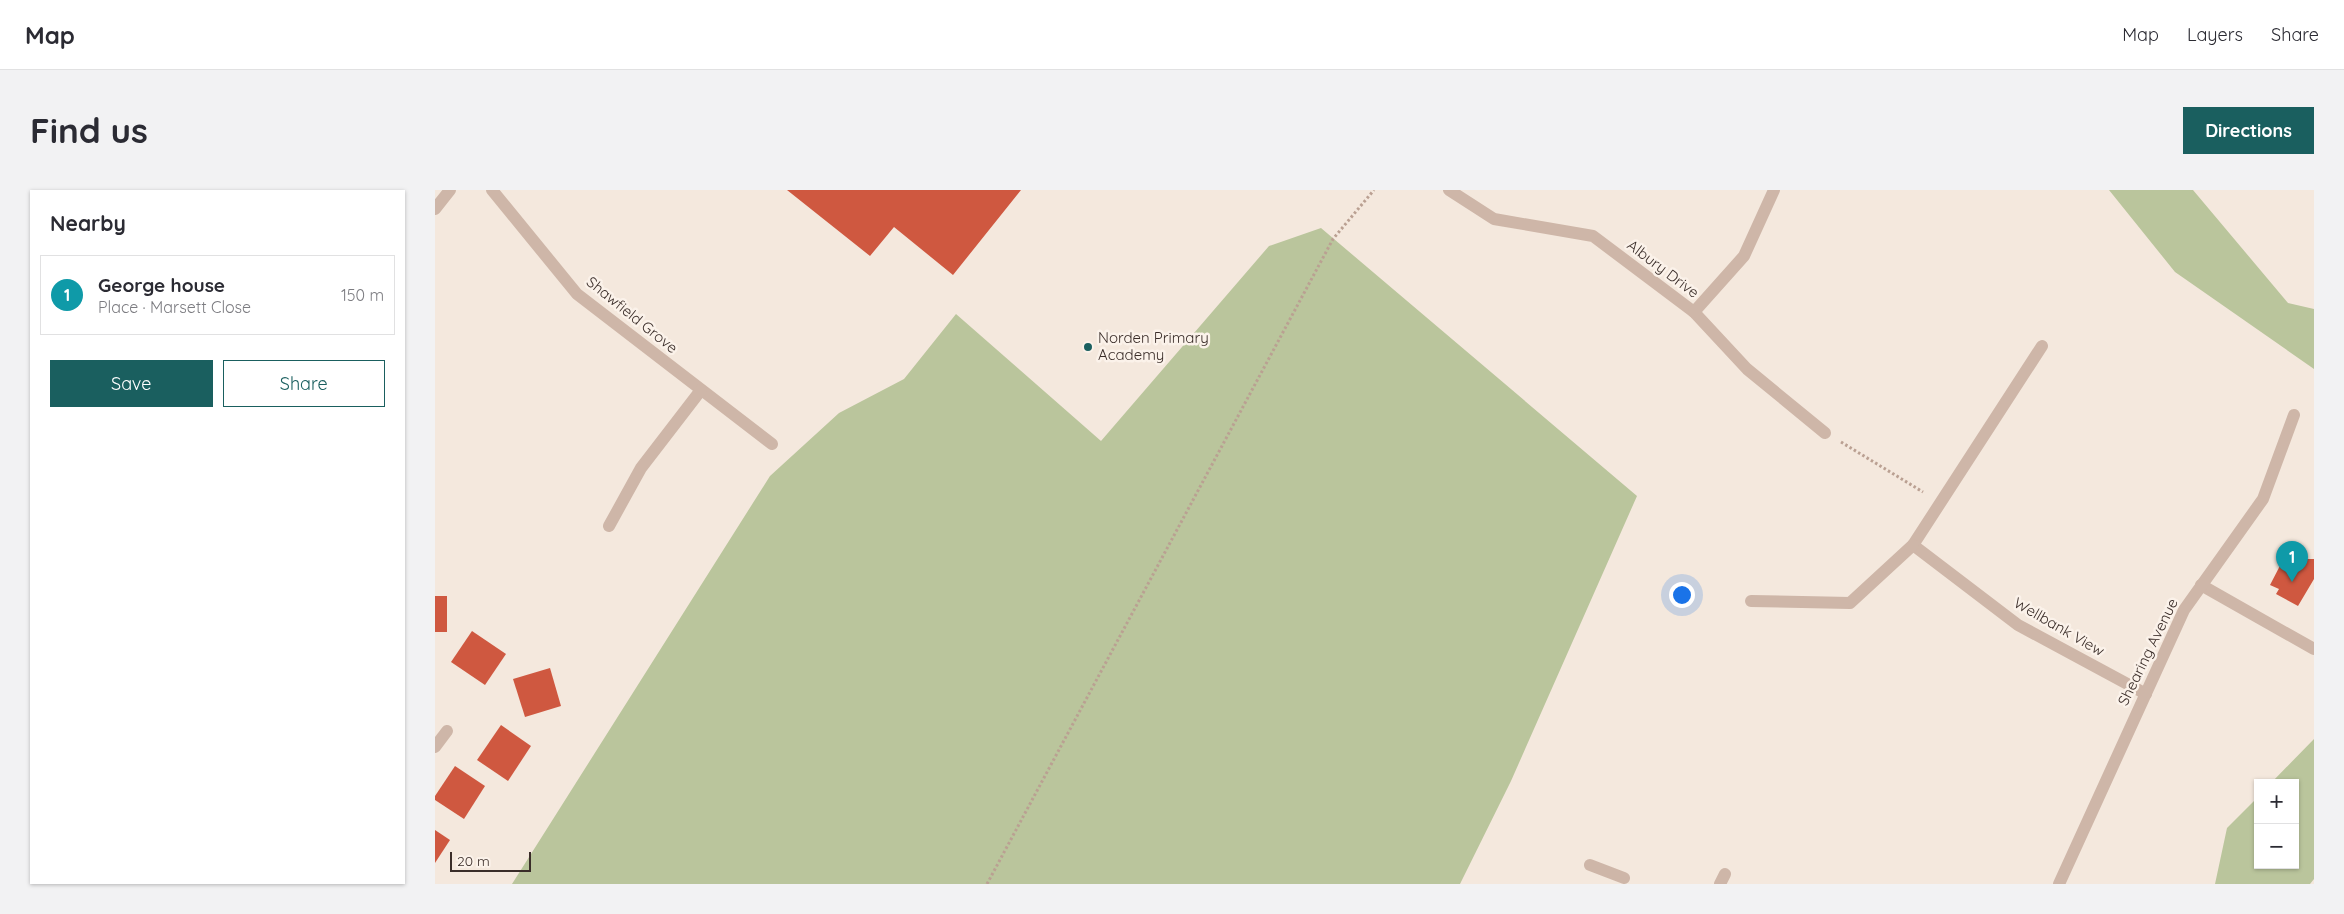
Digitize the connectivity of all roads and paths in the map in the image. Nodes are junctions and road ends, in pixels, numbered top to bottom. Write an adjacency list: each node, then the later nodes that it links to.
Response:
1 (450, 190): 6 (street)
2 (492, 190): 9 (street, Shawfield Grove)
3 (1374, 190): 24 (path)
4 (1449, 190): 7 (street, Albury Drive)
5 (1774, 190): 7 (street)
6 (435, 209)
7 (1694, 312): 11 (street, Albury Drive)
8 (2042, 346): 13 (street)
9 (701, 390): 12 (street, Shawfield Grove); 14 (street)
10 (2294, 415): 16 (street, Shearing Avenue)
11 (1825, 433): 13 (path)
12 (772, 444)
13 (1940, 503): 15 (street)
14 (609, 526)
15 (1913, 545): 17 (street); 19 (street, Wellbank View)
16 (2201, 585): 18 (street); 19 (street, Shearing Avenue)
17 (1751, 601)
18 (2314, 649)
19 (2146, 694): 25 (street, Shearing Avenue)
20 (447, 731): 21 (street)
21 (435, 747)
22 (1590, 865): 23 (street)
23 (1627, 882)
24 (987, 884)
25 (2059, 884)

